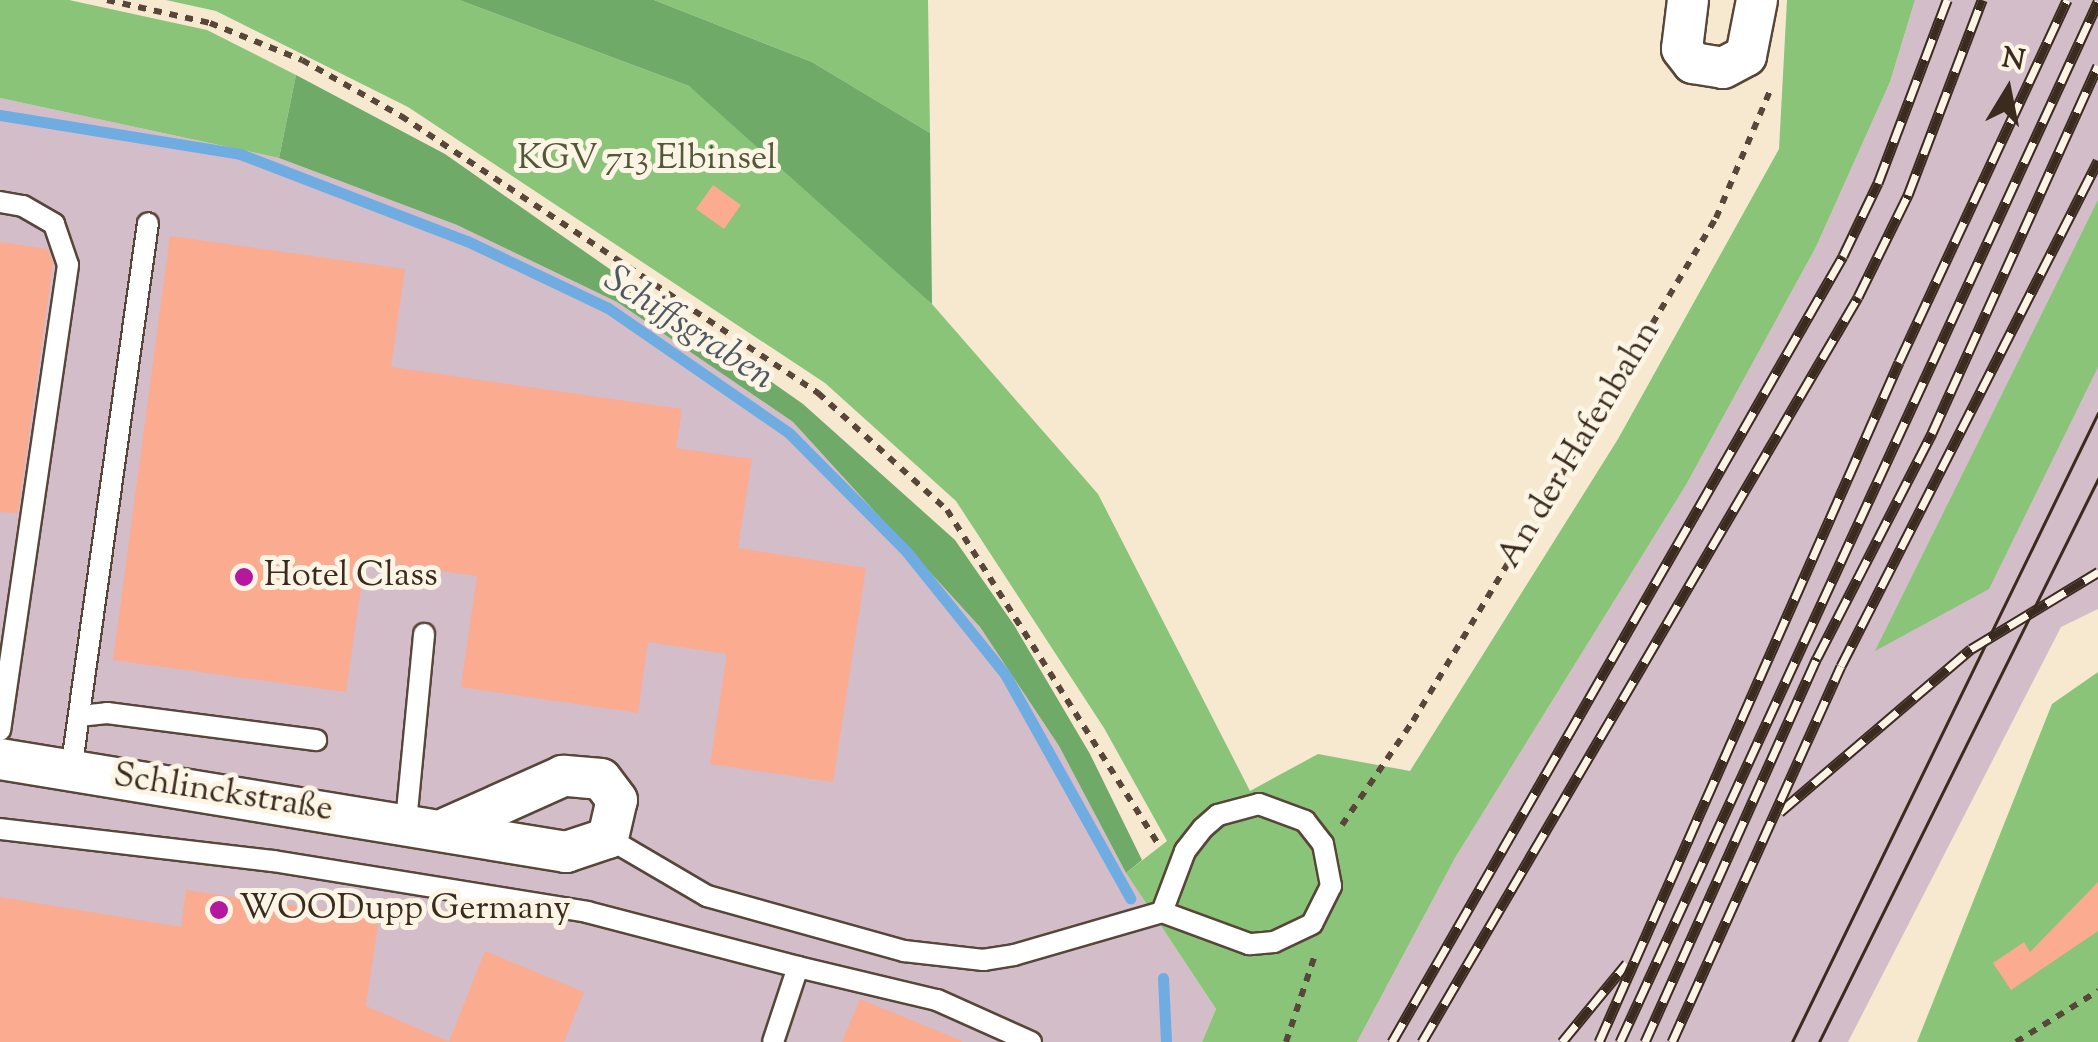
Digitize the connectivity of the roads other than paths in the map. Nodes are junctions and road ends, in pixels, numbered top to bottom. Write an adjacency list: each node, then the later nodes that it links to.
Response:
1 (1688, 0): 2 (street)
2 (1756, 12)
3 (0, 202): 7 (lane)
4 (148, 223): 6 (lane)
5 (424, 634): 11 (lane)
6 (79, 716): 8 (lane); 10 (lane)
7 (0, 730)
8 (316, 740)
9 (0, 759): 10 (street, Schlinckstraße)
10 (71, 770): 11 (street, Schlinckstraße)
11 (406, 822): 12 (street, Schlinckstraße)
12 (447, 828): 14 (street, Schlinckstraße); 14 (street)
13 (0, 829): 16 (lane)
14 (608, 838): 15 (lane)
15 (1162, 912): 15 (lane)
16 (798, 967): 17 (lane); 18 (lane)
17 (773, 1042)
18 (1031, 1042)

